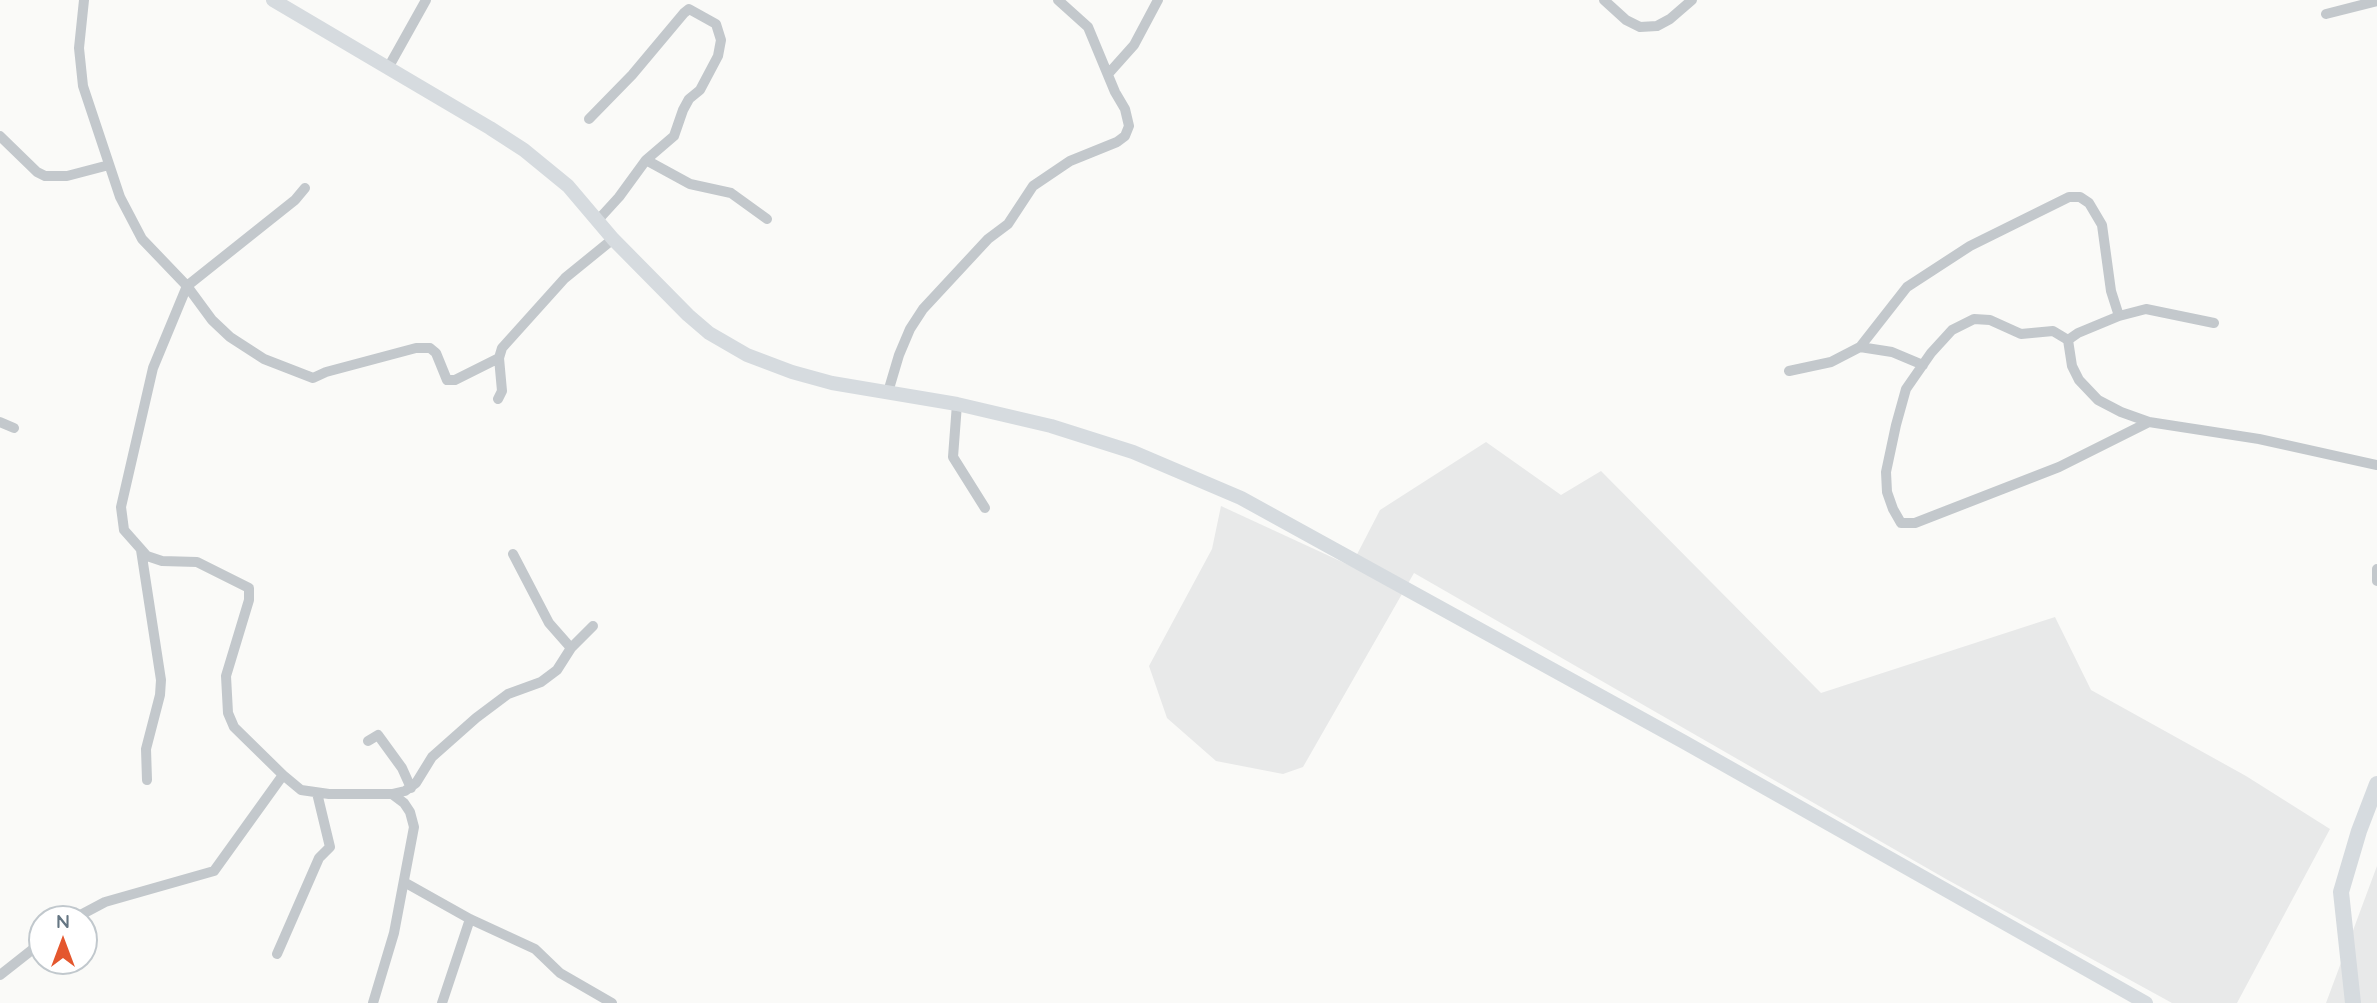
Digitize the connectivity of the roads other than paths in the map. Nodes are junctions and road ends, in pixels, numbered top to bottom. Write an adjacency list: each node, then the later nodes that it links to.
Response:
1 (84, 0): 15 (street)
2 (273, 0): 10 (main road)
3 (426, 0): 10 (street)
4 (1058, 0): 11 (street)
5 (1158, 0): 11 (street)
6 (1604, 0): 7 (street)
7 (1692, 0)
8 (2377, 1): 9 (street)
9 (2326, 14)
10 (388, 68): 18 (main road)
11 (1109, 73): 28 (street)
12 (589, 119): 14 (street)
13 (0, 136): 15 (street)
14 (646, 160): 17 (street); 18 (street)
15 (109, 165): 20 (street)
16 (305, 188): 20 (street)
17 (767, 219)
18 (598, 220): 19 (main road)
19 (613, 239): 25 (street); 28 (main road)
20 (187, 286): 25 (street); 36 (street)
21 (2119, 316): 22 (street); 23 (street); 24 (street)
22 (2214, 323)
23 (2068, 340): 26 (street); 32 (street)
24 (1860, 347): 26 (street); 27 (street)
25 (499, 358): 29 (street)
26 (1923, 365): 32 (street)
27 (1788, 371)
28 (888, 392): 30 (main road)
29 (498, 399)
30 (957, 404): 35 (street); 59 (main road)
31 (0, 422): 33 (street)
32 (2149, 422): 34 (street)
33 (14, 428)
34 (2377, 465)
35 (985, 508)
36 (141, 550): 43 (street); 44 (street)
37 (513, 554): 41 (street)
38 (2377, 569): 39 (street)
39 (2377, 581)
40 (593, 626): 41 (street)
41 (571, 648): 46 (street)
42 (368, 741): 46 (street)
43 (282, 775): 47 (street); 50 (street)
44 (148, 780)
45 (2377, 784): 55 (main road)
46 (411, 788): 48 (street)
47 (317, 793): 48 (street); 53 (street)
48 (392, 794): 49 (street)
49 (404, 882): 51 (street); 56 (street)
50 (98, 906)
51 (470, 919): 57 (street); 58 (street)
52 (28, 953): 54 (street)
53 (277, 954)
54 (0, 975)
55 (2351, 975): 60 (main road); 61 (main road)
56 (378, 1002)
57 (442, 1003)
58 (612, 1003)
59 (2146, 1003)
60 (2341, 1003)
61 (2353, 1003)

